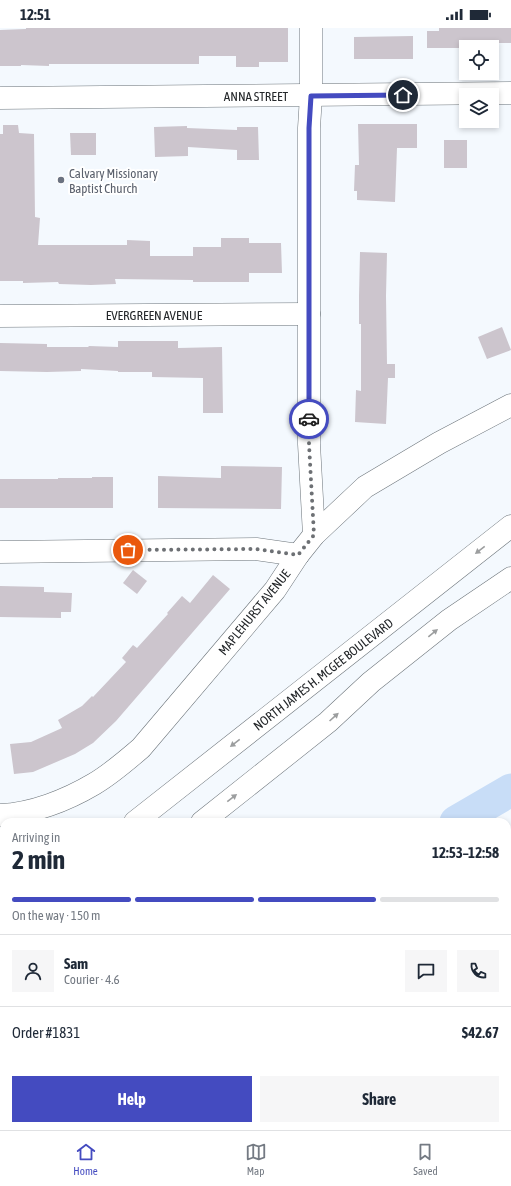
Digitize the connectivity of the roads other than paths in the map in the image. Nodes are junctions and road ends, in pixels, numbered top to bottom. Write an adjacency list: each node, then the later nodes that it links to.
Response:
1 (311, 28): 3 (street)
2 (511, 93): 3 (street, ANNA STREET)
3 (311, 96): 4 (street, ANNA STREET); 5 (street)
4 (0, 98)
5 (309, 314): 6 (street, EVERGREEN AVENUE); 9 (street)
6 (0, 316)
7 (511, 405): 9 (street, MAPLEHURST AVENUE)
8 (511, 526): 14 (street, NORTH JAMES H. MCGEE BOULEVARD, one-way to 14)
9 (314, 535): 11 (street, MAPLEHURST AVENUE)
10 (0, 552): 11 (street)
11 (298, 555): 13 (street, MAPLEHURST AVENUE)
12 (511, 578): 15 (street, one-way to 12)
13 (0, 815)
14 (140, 818)
15 (207, 818)

